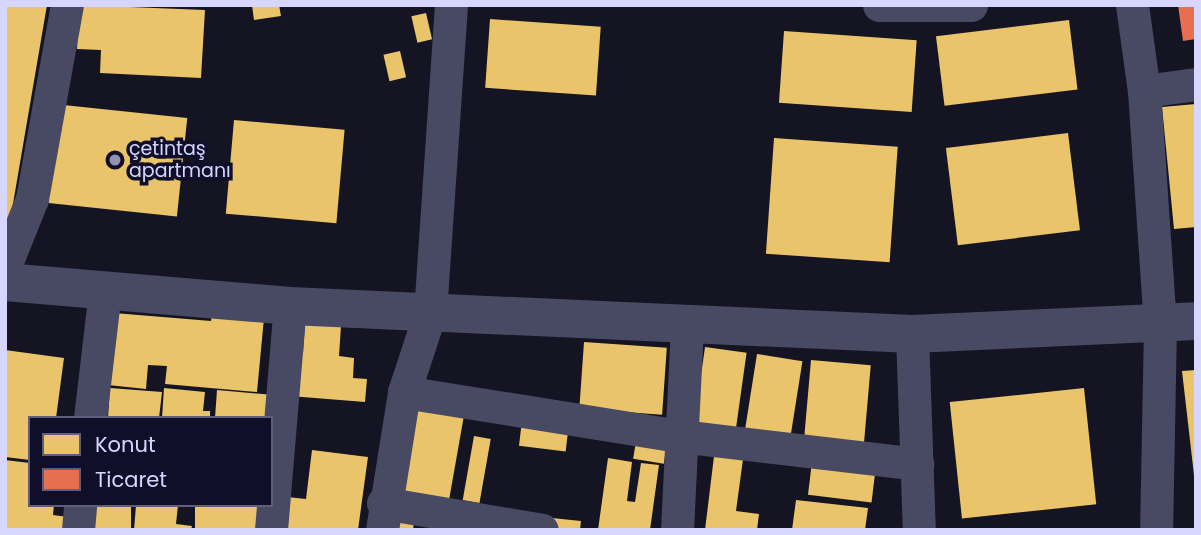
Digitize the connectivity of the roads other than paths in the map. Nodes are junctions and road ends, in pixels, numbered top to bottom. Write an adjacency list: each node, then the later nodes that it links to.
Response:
1 (67, 5): 8 (street)
2 (451, 5): 12 (street)
3 (879, 5): 4 (street)
4 (971, 5)
5 (1132, 5): 7 (street)
6 (1196, 84): 7 (street)
7 (1144, 91): 13 (street)
8 (5, 266)
9 (5, 282): 10 (street)
10 (105, 291): 11 (street); 17 (street)
11 (290, 306): 12 (street); 20 (street)
12 (430, 313): 14 (street); 16 (street)
13 (1178, 323): 15 (street); 29 (street)
14 (687, 325): 15 (street); 18 (street)
15 (912, 334): 19 (street)
16 (404, 392): 18 (street); 23 (street)
17 (90, 416)
18 (680, 436): 19 (street); 27 (street)
19 (917, 464): 28 (street)
20 (273, 506)
21 (80, 507): 24 (street)
22 (273, 507): 25 (street)
23 (383, 517): 26 (street)
24 (78, 530)
25 (271, 530)
26 (542, 530)
27 (677, 530)
28 (919, 530)
29 (1156, 530)

